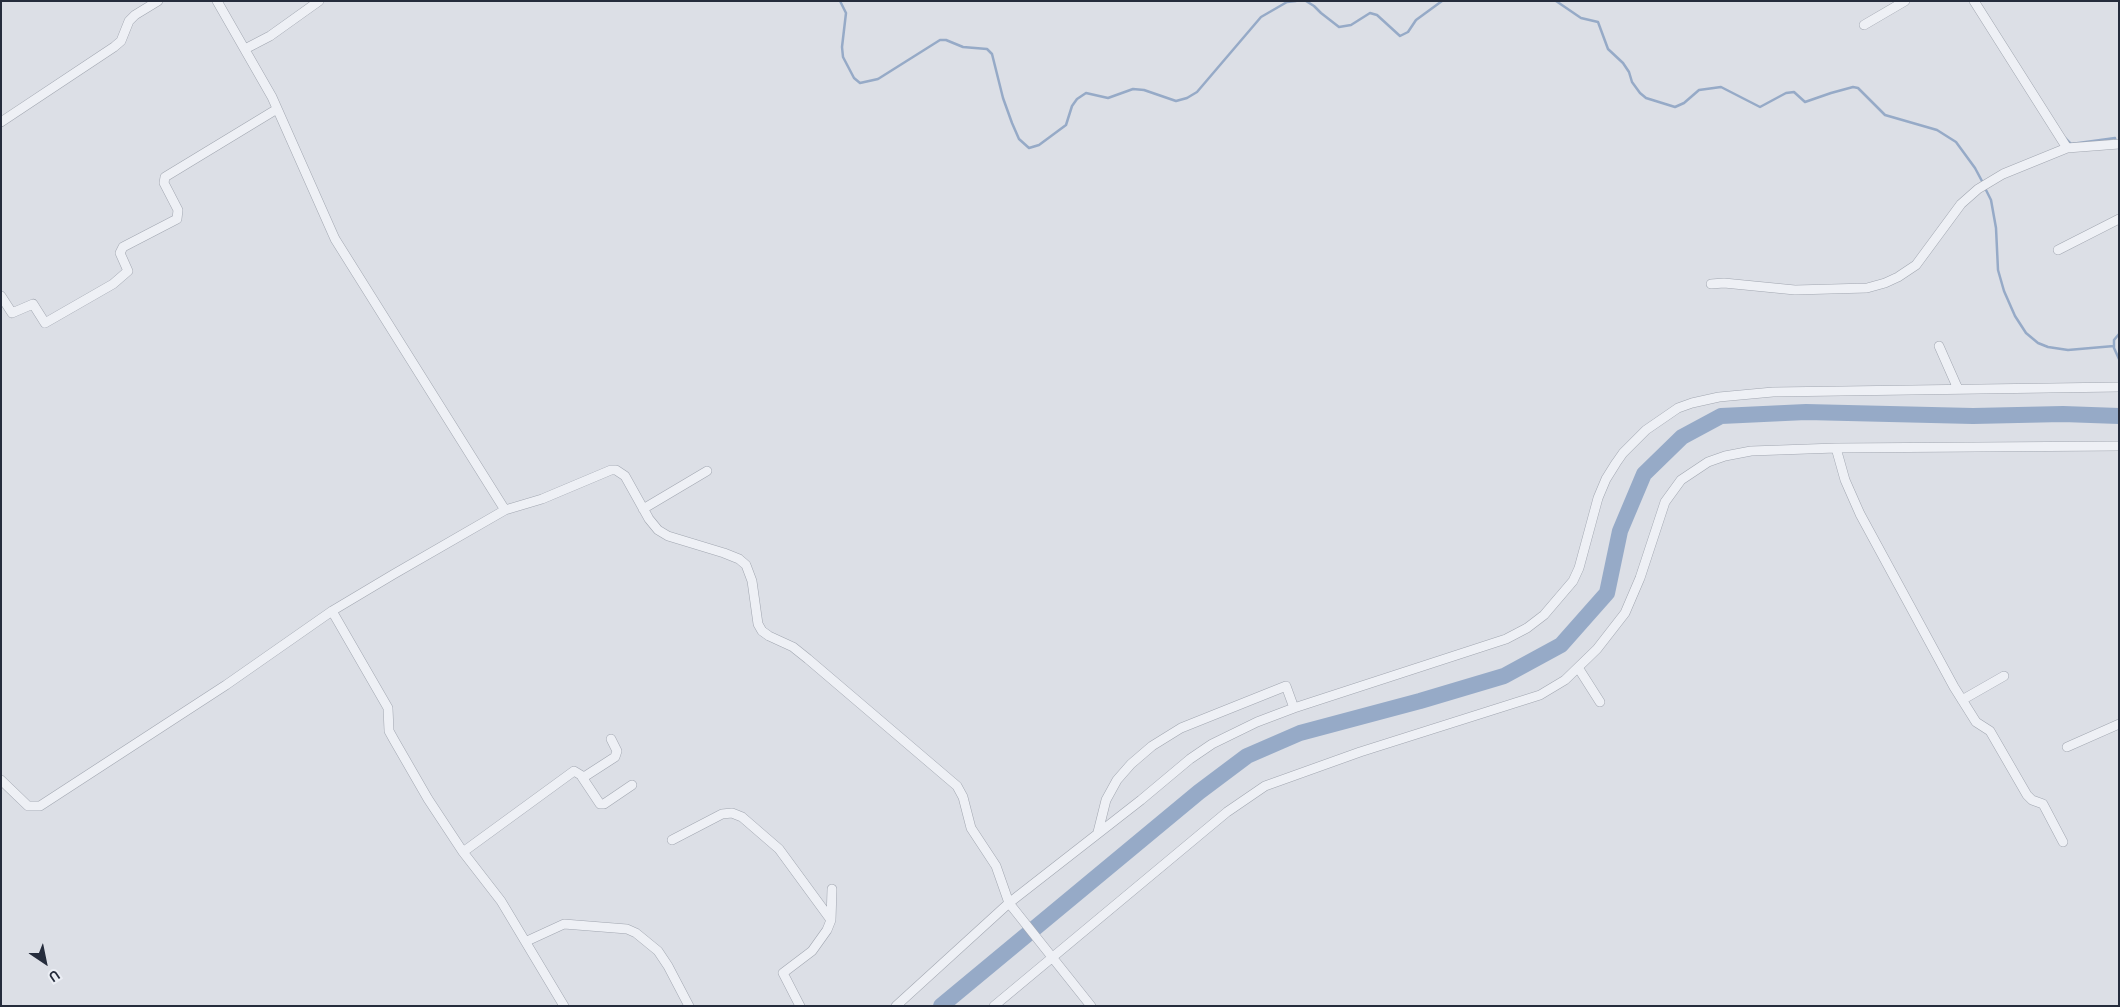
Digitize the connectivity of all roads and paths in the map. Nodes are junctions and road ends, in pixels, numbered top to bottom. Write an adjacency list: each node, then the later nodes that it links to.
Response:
1 (158, 1): 9 (street)
2 (217, 1): 7 (street)
3 (319, 1): 7 (street)
4 (1905, 1): 6 (street)
5 (1974, 1): 11 (street)
6 (1864, 25)
7 (245, 49): 8 (street)
8 (277, 108): 15 (street); 23 (street)
9 (1, 122)
10 (2119, 145): 11 (street)
11 (2067, 148): 14 (street)
12 (2119, 218): 13 (street)
13 (2058, 250)
14 (1711, 284)
15 (1, 296)
16 (1939, 346): 18 (street)
17 (2119, 387): 18 (street)
18 (1958, 389): 29 (street)
19 (2119, 446): 20 (street)
20 (1836, 448): 25 (street); 27 (street)
21 (707, 471): 22 (street)
22 (644, 509): 23 (street); 41 (street)
23 (505, 510): 24 (street)
24 (332, 611): 34 (street); 39 (street)
25 (1578, 669): 28 (street); 44 (street)
26 (2004, 676): 27 (street)
27 (1962, 700): 38 (street)
28 (1600, 702)
29 (1294, 708): 36 (street); 36 (street)
30 (2119, 724): 32 (street)
31 (611, 740): 33 (street)
32 (2067, 747)
33 (582, 777): 35 (street); 39 (street)
34 (1, 780)
35 (632, 785)
36 (1098, 832): 41 (street)
37 (672, 840): 42 (street)
38 (2063, 842)
39 (463, 852): 43 (street)
40 (832, 889): 42 (street)
41 (1009, 902): 44 (street); 48 (street)
42 (831, 920): 47 (street)
43 (527, 941): 45 (street); 46 (street)
44 (1052, 956): 49 (street); 50 (street)
45 (564, 1006)
46 (689, 1006)
47 (800, 1006)
48 (896, 1006)
49 (994, 1006)
50 (1091, 1006)

